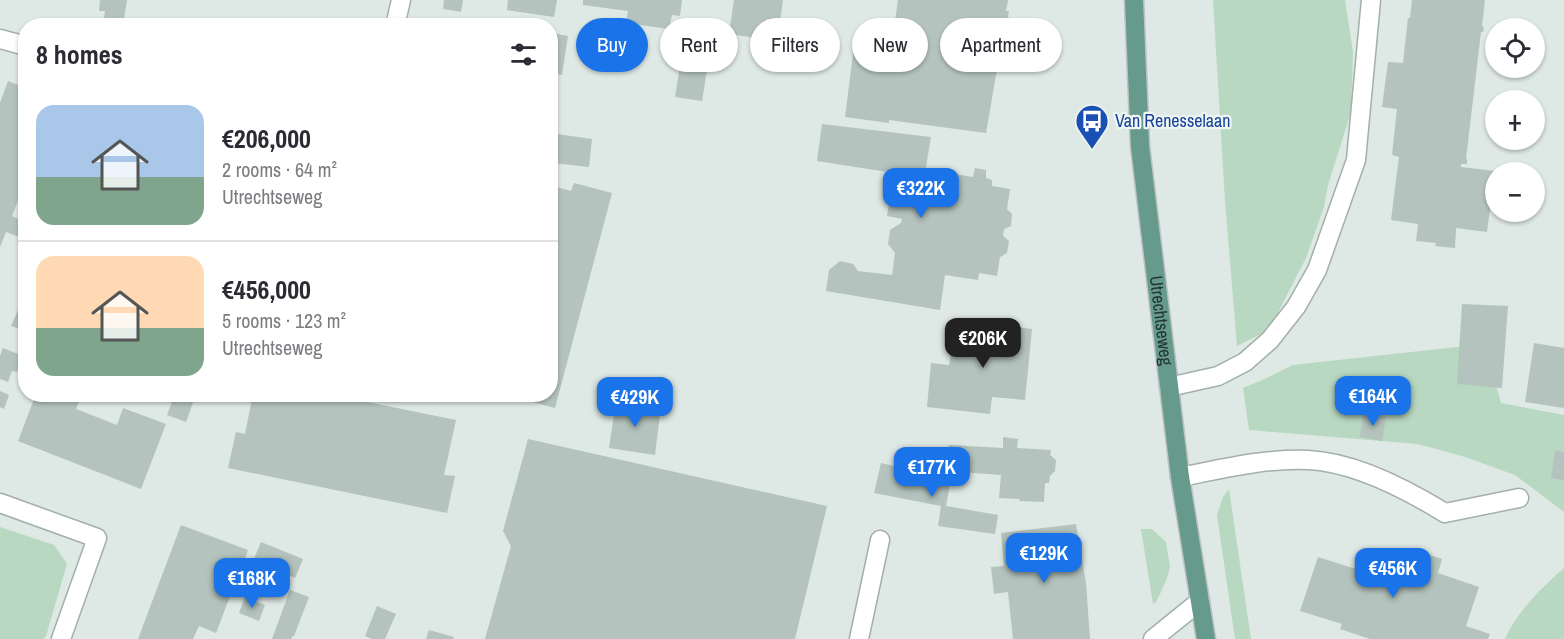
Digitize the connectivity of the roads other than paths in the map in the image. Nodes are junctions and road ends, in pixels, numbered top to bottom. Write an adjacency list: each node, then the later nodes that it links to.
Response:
1 (401, 0): 4 (street)
2 (1134, 0): 7 (main road, Utrechtseweg)
3 (1371, 0): 7 (street)
4 (397, 18)
5 (0, 39): 6 (street)
6 (18, 44)
7 (1169, 387): 8 (main road, Utrechtseweg)
8 (1180, 477): 9 (street); 12 (main road, Utrechtseweg)
9 (1519, 498)
10 (0, 503): 13 (street)
11 (880, 540): 14 (street)
12 (1200, 600): 15 (street); 16 (main road, Utrechtseweg)
13 (61, 639)
14 (859, 639)
15 (1153, 639)
16 (1206, 639)

